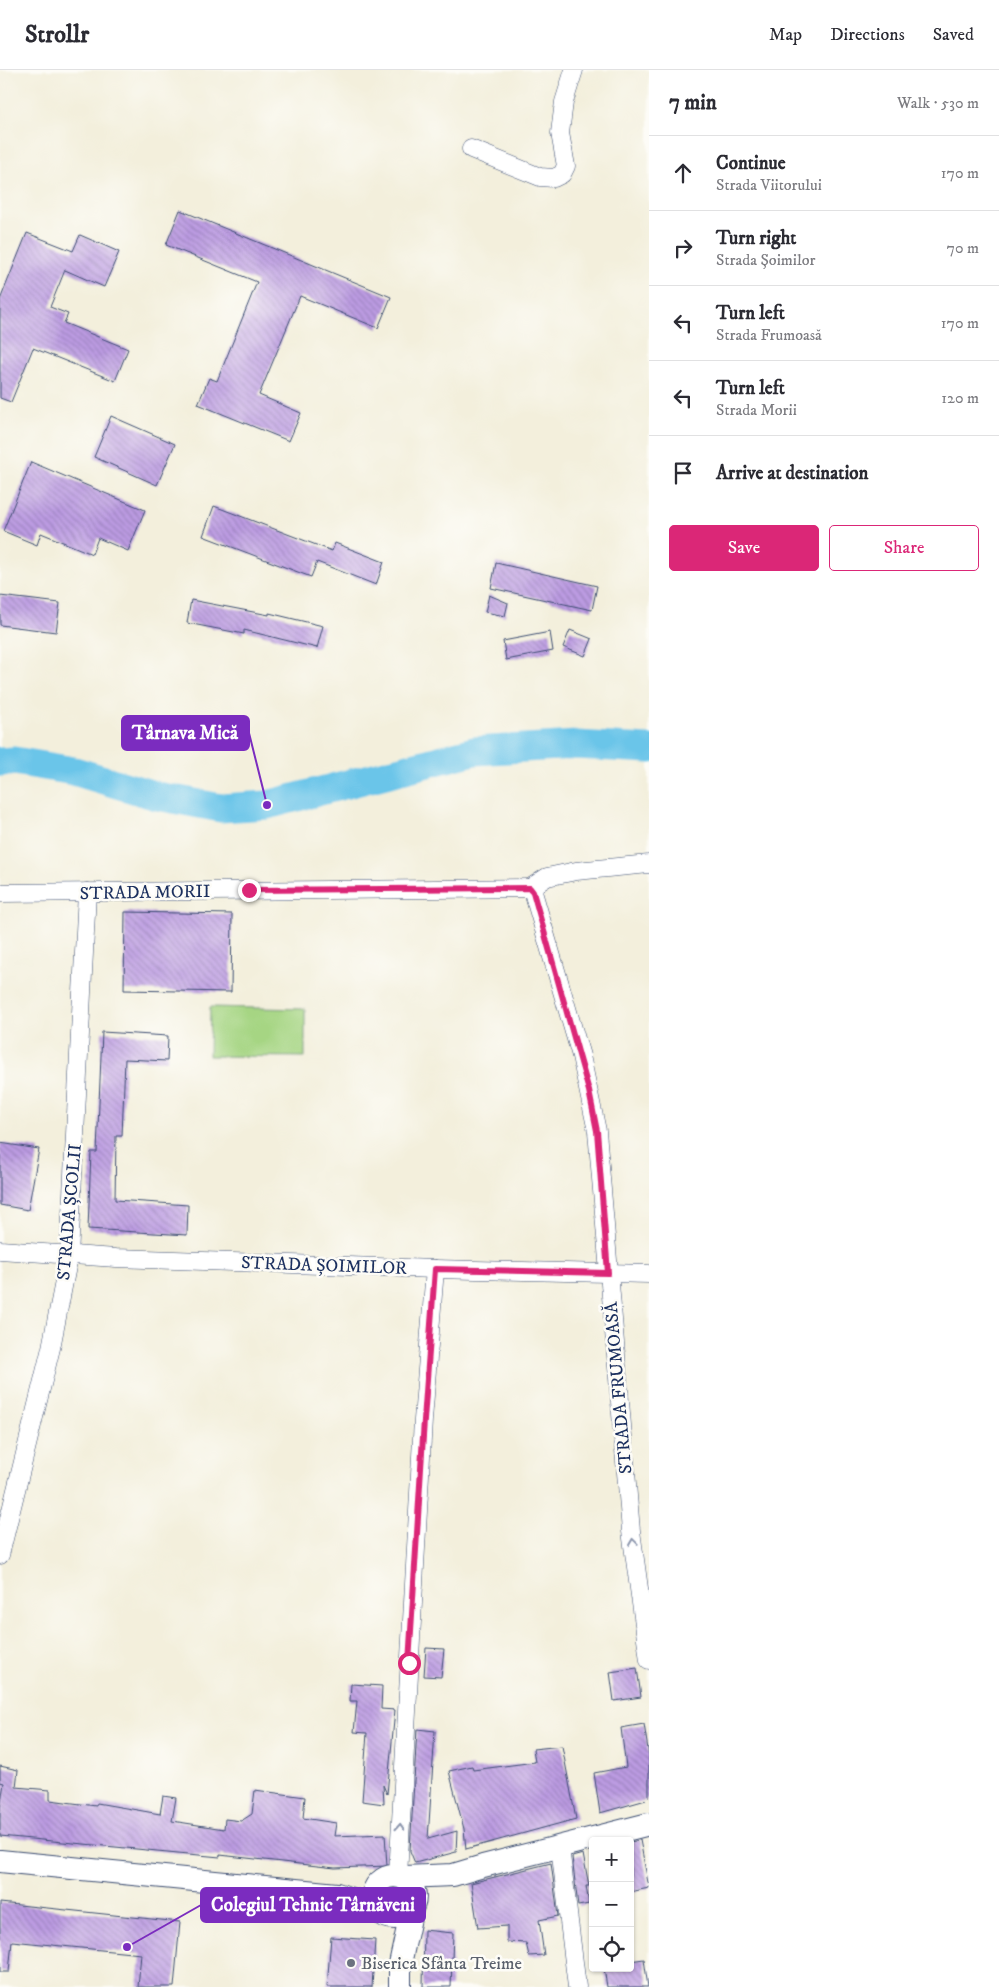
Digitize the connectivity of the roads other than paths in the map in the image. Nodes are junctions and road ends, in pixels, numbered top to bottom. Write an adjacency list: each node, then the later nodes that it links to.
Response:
1 (574, 70): 2 (street)
2 (471, 150)
3 (649, 864): 4 (street)
4 (530, 888): 5 (street, STRADA MORII); 10 (street, STRADA FRUMOASĂ)
5 (87, 892): 6 (street, STRADA MORII); 8 (street, STRADA ȘCOLII)
6 (0, 893)
7 (0, 1250): 8 (street, STRADA ȘOIMILOR)
8 (69, 1256): 9 (street, STRADA ȘOIMILOR); 12 (street, STRADA ȘCOLII)
9 (435, 1269): 10 (street, STRADA ȘOIMILOR); 18 (street, one-way to 9)
10 (608, 1273): 11 (street, STRADA ȘOIMILOR); 13 (street, STRADA FRUMOASĂ, one-way to 10)
11 (649, 1274)
12 (0, 1555)
13 (649, 1660)
14 (649, 1824): 15 (main road)
15 (560, 1847): 17 (main road); 24 (street)
16 (0, 1862): 19 (main road)
17 (453, 1875): 18 (main road); 20 (main road)
18 (393, 1878): 19 (main road); 20 (main road); 21 (main road)
19 (337, 1894): 21 (main road)
20 (414, 1906): 21 (main road); 22 (main road)
21 (380, 1912): 22 (main road)
22 (400, 1964): 23 (main road)
23 (400, 1987)
24 (578, 1987)

